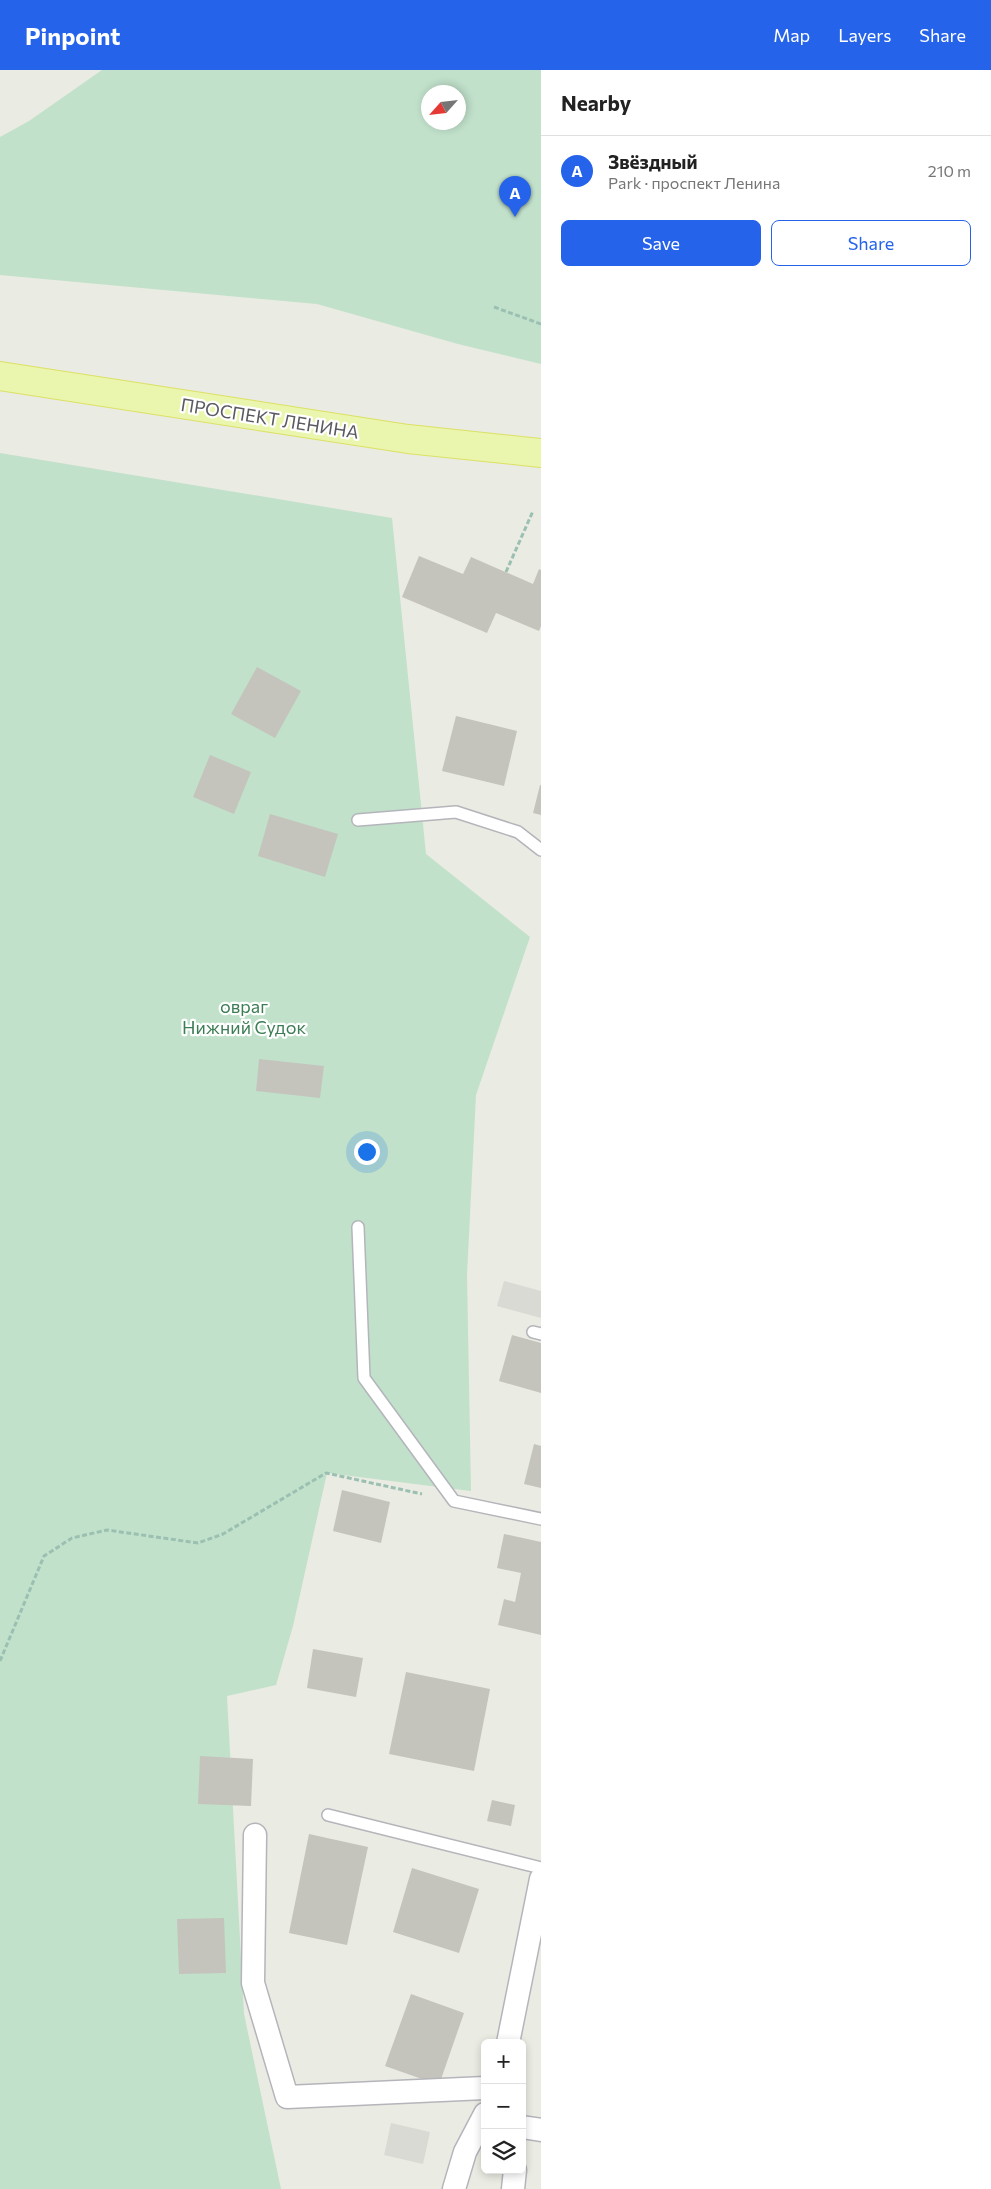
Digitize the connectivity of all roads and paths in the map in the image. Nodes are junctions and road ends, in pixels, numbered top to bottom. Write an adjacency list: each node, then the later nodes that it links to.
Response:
1 (494, 307): 2 (path)
2 (541, 324)
3 (0, 376): 4 (main road, ПРОСПЕКТ ЛЕНИНА)
4 (541, 453)
5 (533, 511): 6 (path)
6 (506, 572)
7 (358, 820): 8 (lane)
8 (541, 850)
9 (358, 1227): 10 (lane)
10 (454, 1501): 11 (lane); 12 (path)
11 (541, 1519)
12 (0, 1661)
13 (328, 1815): 15 (lane)
14 (255, 1836): 18 (street)
15 (541, 1868)
16 (541, 1879): 17 (street)
17 (509, 2039)
18 (481, 2088)
19 (481, 2121): 23 (street)
20 (526, 2128): 21 (street)
21 (541, 2130)
22 (514, 2174): 24 (street)
23 (454, 2189)
24 (512, 2189)

